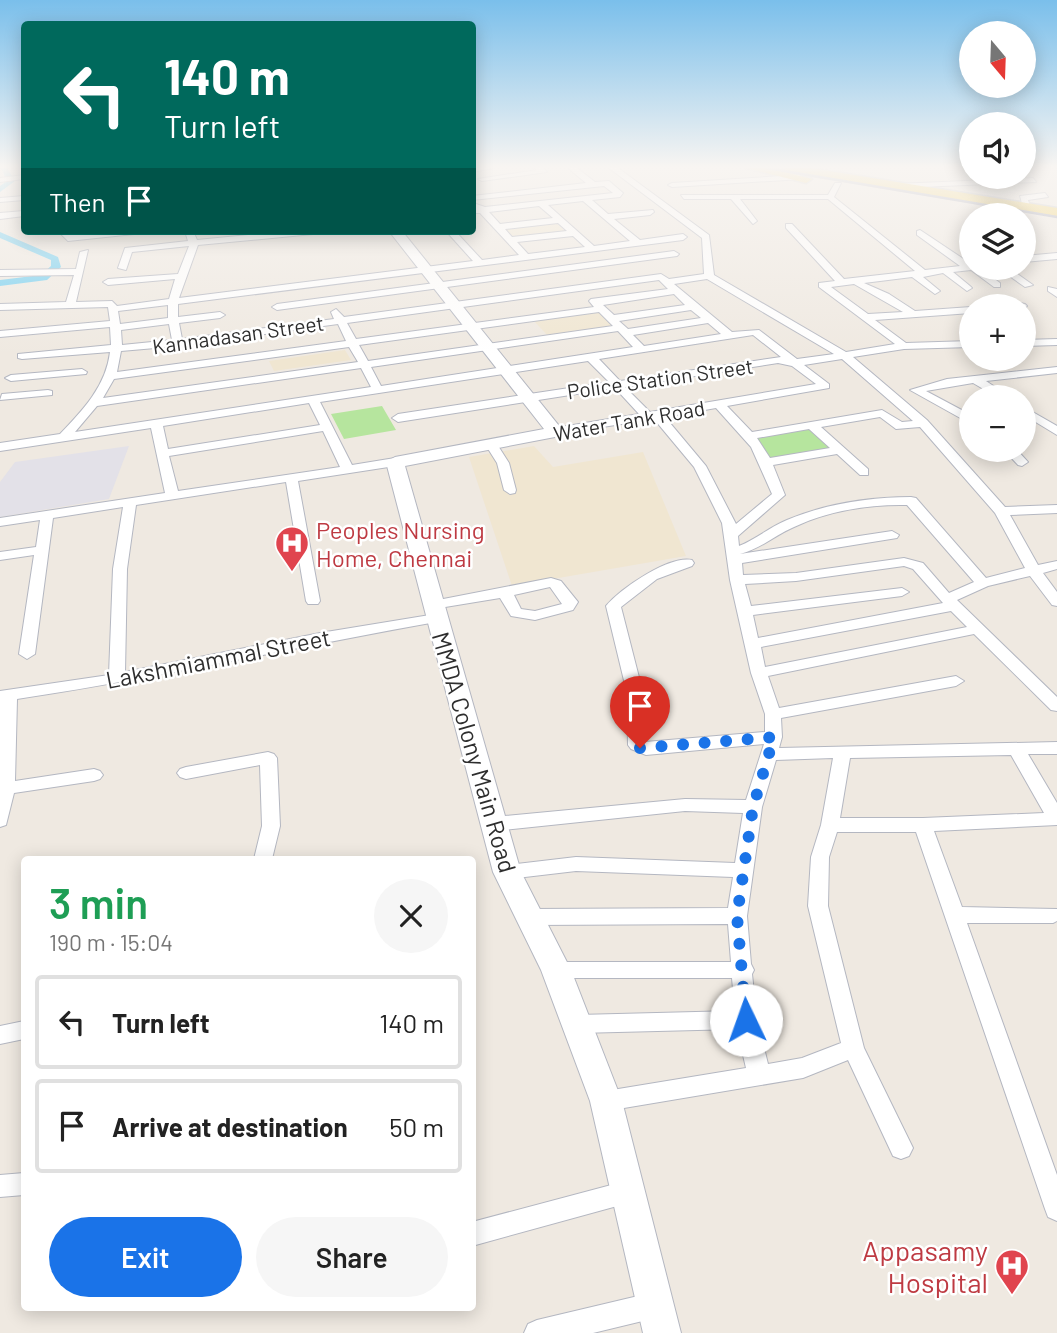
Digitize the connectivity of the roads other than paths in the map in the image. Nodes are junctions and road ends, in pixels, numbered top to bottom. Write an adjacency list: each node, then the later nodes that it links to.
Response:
1 (499, 230): 18 (street)
2 (572, 230): 8 (street)
3 (622, 230): 9 (street)
4 (697, 230): 43 (street)
5 (793, 230): 51 (street)
6 (868, 230): 44 (street)
7 (636, 232): 9 (street)
8 (575, 233): 18 (street); 22 (street)
9 (625, 233): 19 (street)
10 (920, 233): 30 (street)
11 (65, 235): 12 (street)
12 (96, 235)
13 (190, 235): 20 (street)
14 (238, 235): 20 (street)
15 (398, 235): 33 (street)
16 (454, 235): 31 (street)
17 (683, 237): 19 (street)
18 (510, 240): 26 (street)
19 (637, 242): 22 (street)
20 (194, 245): 32 (street); 41 (street)
21 (1057, 245): 27 (street)
22 (592, 248): 24 (street)
23 (85, 252): 37 (street)
24 (544, 253): 26 (street); 35 (street)
25 (674, 254): 29 (street)
26 (525, 256): 31 (street)
27 (1057, 256): 28 (street)
28 (1038, 257): 34 (street)
29 (639, 259): 35 (street); 50 (street)
30 (959, 260)
31 (478, 261): 33 (street)
32 (123, 268)
33 (425, 269): 40 (street); 55 (street)
34 (1057, 269)
35 (561, 270): 55 (street); 56 (street)
36 (959, 270): 38 (street)
37 (79, 272): 39 (street); 66 (street)
38 (947, 272): 44 (street); 57 (street)
39 (0, 273)
40 (391, 274): 42 (street); 59 (street)
41 (183, 276): 48 (street); 65 (street)
42 (368, 276): 49 (street); 61 (street)
43 (709, 276): 50 (street); 98 (street)
44 (921, 276): 45 (street); 60 (street)
45 (886, 279): 52 (street); 62 (street)
46 (989, 280): 53 (street)
47 (1021, 280): 54 (street)
48 (108, 282)
49 (318, 283): 58 (street); 64 (street)
50 (668, 284): 56 (street, Kannadasan Street); 68 (street); 71 (street)
51 (843, 284): 52 (street); 77 (street)
52 (856, 284): 76 (street)
53 (997, 285)
54 (1028, 285)
55 (438, 286): 59 (street); 67 (street)
56 (579, 288): 67 (street, Kannadasan Street); 68 (street)
57 (967, 288)
58 (269, 289): 63 (street); 70 (street)
59 (404, 290): 61 (street)
60 (935, 291)
61 (379, 293): 64 (street); 75 (street)
62 (903, 295)
63 (213, 297): 65 (street); 74 (street)
64 (329, 300): 70 (street); 81 (street)
65 (172, 302): 72 (street); 80 (street)
66 (71, 303): 69 (street); 72 (street)
67 (454, 305): 75 (street, Kannadasan Street); 83 (street)
68 (597, 306): 78 (street); 83 (street)
69 (0, 307)
70 (277, 307): 84 (street)
71 (692, 307): 78 (street); 79 (street)
72 (114, 309): 82 (street)
73 (959, 311): 76 (street)
74 (220, 314): 80 (street); 88 (street)
75 (393, 314): 81 (street, Kannadasan Street)
76 (913, 314): 77 (street)
77 (868, 317): 94 (street)
78 (610, 319): 85 (street)
79 (709, 320): 85 (street); 87 (street)
80 (171, 321): 82 (street); 90 (street)
81 (340, 321): 84 (street, Kannadasan Street); 91 (street)
82 (115, 326): 86 (street); 97 (street)
83 (470, 326): 91 (street); 95 (street)
84 (287, 328): 88 (street, Kannadasan Street)
85 (623, 330): 95 (street); 96 (street)
86 (5, 334)
87 (729, 335): 96 (street); 100 (street)
88 (228, 336): 90 (street, Kannadasan Street)
89 (1057, 342): 92 (street)
90 (178, 343): 97 (street, Kannadasan Street)
91 (350, 343): 101 (street); 106 (street)
92 (1036, 343)
93 (959, 344): 94 (street, Police Station Street)
94 (904, 346): 98 (street, Police Station Street)
95 (488, 348): 101 (street); 103 (street)
96 (641, 349): 99 (street)
97 (119, 350): 102 (street, Kannadasan Street); 106 (street)
98 (844, 355): 100 (street, Police Station Street); 122 (street)
99 (591, 357): 103 (street); 108 (street)
100 (793, 363): 108 (street, Police Station Street); 116 (street, Water Tank Road)
101 (363, 365): 110 (street); 115 (street)
102 (17, 367): 105 (street); 113 (street)
103 (505, 370): 110 (street); 112 (street)
104 (1056, 371): 107 (street)
105 (82, 372)
106 (112, 376): 115 (street)
107 (975, 379): 109 (street); 117 (street)
108 (615, 383): 112 (street, Police Station Street); 118 (street)
109 (985, 385)
110 (377, 390): 114 (street)
111 (48, 393): 113 (street)
112 (527, 398): 119 (street, Police Station Street); 126 (street)
113 (1, 399)
114 (313, 399): 121 (street); 124 (street)
115 (94, 403): 128 (street)
116 (720, 405): 118 (street, Water Tank Road); 127 (street)
117 (959, 413)
118 (651, 415): 126 (street, Water Tank Road); 146 (street)
119 (398, 418)
120 (1036, 418): 125 (street)
121 (156, 423): 128 (street); 132 (street)
122 (923, 423): 123 (street); 142 (street)
123 (811, 425): 127 (street); 131 (street)
124 (327, 427): 132 (street); 135 (street)
125 (1057, 431)
126 (555, 432): 129 (street, Water Tank Road)
127 (750, 436): 134 (street)
128 (63, 438): 130 (street)
129 (491, 444): 133 (street, Water Tank Road); 138 (street)
130 (0, 447)
131 (839, 450): 134 (street); 136 (street)
132 (164, 453): 139 (street)
133 (395, 462): 135 (street); 160 (street, MMDA Colony Main Road)
134 (768, 462): 146 (street)
135 (347, 468): 137 (street)
136 (864, 472)
137 (291, 476): 139 (street); 156 (street)
138 (510, 490)
139 (172, 495): 140 (street)
140 (130, 502): 143 (street); 165 (street)
141 (1057, 509): 142 (street)
142 (1001, 511): 151 (street)
143 (47, 515): 144 (street); 147 (street)
144 (0, 522)
145 (892, 535): 146 (street)
146 (733, 549): 152 (street); 153 (street)
147 (42, 550): 148 (street); 163 (street)
148 (0, 556)
149 (687, 564): 170 (street)
150 (1057, 565): 151 (street)
151 (1032, 568): 153 (street); 157 (street)
152 (737, 580): 158 (street); 159 (street)
153 (983, 583): 158 (street)
154 (902, 592): 159 (street)
155 (505, 593): 155 (street, Lakshmiammal Street); 160 (street, Lakshmiammal Street)
156 (313, 601)
157 (1057, 602)
158 (950, 603): 161 (street); 162 (street)
159 (745, 611): 162 (street)
160 (435, 612): 165 (street, Lakshmiammal Street); 180 (street, MMDA Colony Main Road)
161 (977, 629): 164 (street); 168 (street)
162 (753, 645): 164 (street)
163 (27, 654)
164 (759, 673): 169 (street)
165 (117, 679): 167 (street, Lakshmiammal Street)
166 (956, 681): 169 (street)
167 (4, 695): 176 (street)
168 (1054, 700)
169 (773, 714): 170 (street)
170 (770, 746): 173 (street); 177 (street)
171 (1057, 748): 172 (street)
172 (1017, 750): 173 (street); 178 (street)
173 (842, 755): 181 (street)
174 (186, 773): 183 (street)
175 (94, 775): 176 (street)
176 (3, 789): 179 (street)
177 (753, 807): 180 (street); 184 (street)
178 (1057, 819): 182 (street)
179 (0, 820)
180 (494, 824): 185 (street, MMDA Colony Main Road)
181 (830, 825): 182 (street); 196 (street)
182 (923, 825): 186 (street)
183 (264, 856)
184 (744, 870): 185 (street); 188 (street)
185 (507, 872): 189 (street, MMDA Colony Main Road)
186 (955, 915): 187 (street); 203 (street)
187 (1053, 915)
188 (737, 916): 189 (street); 191 (street)
189 (530, 917): 190 (street, MMDA Colony Main Road)
190 (556, 970): 191 (street); 193 (street, MMDA Colony Main Road)
191 (744, 970): 192 (street)
192 (746, 1020): 193 (street); 197 (street)
193 (578, 1024): 198 (street, MMDA Colony Main Road)
194 (21, 1031): 195 (street)
195 (0, 1035)
196 (853, 1048): 197 (street); 199 (street)
197 (760, 1074): 198 (street)
198 (606, 1101): 202 (street, MMDA Colony Main Road)
199 (901, 1148)
200 (21, 1184): 201 (street)
201 (0, 1186)
202 (630, 1192): 204 (street); 205 (street, MMDA Colony Main Road)
203 (1057, 1209)
204 (476, 1233)
205 (658, 1319): 206 (street)
206 (537, 1333)

